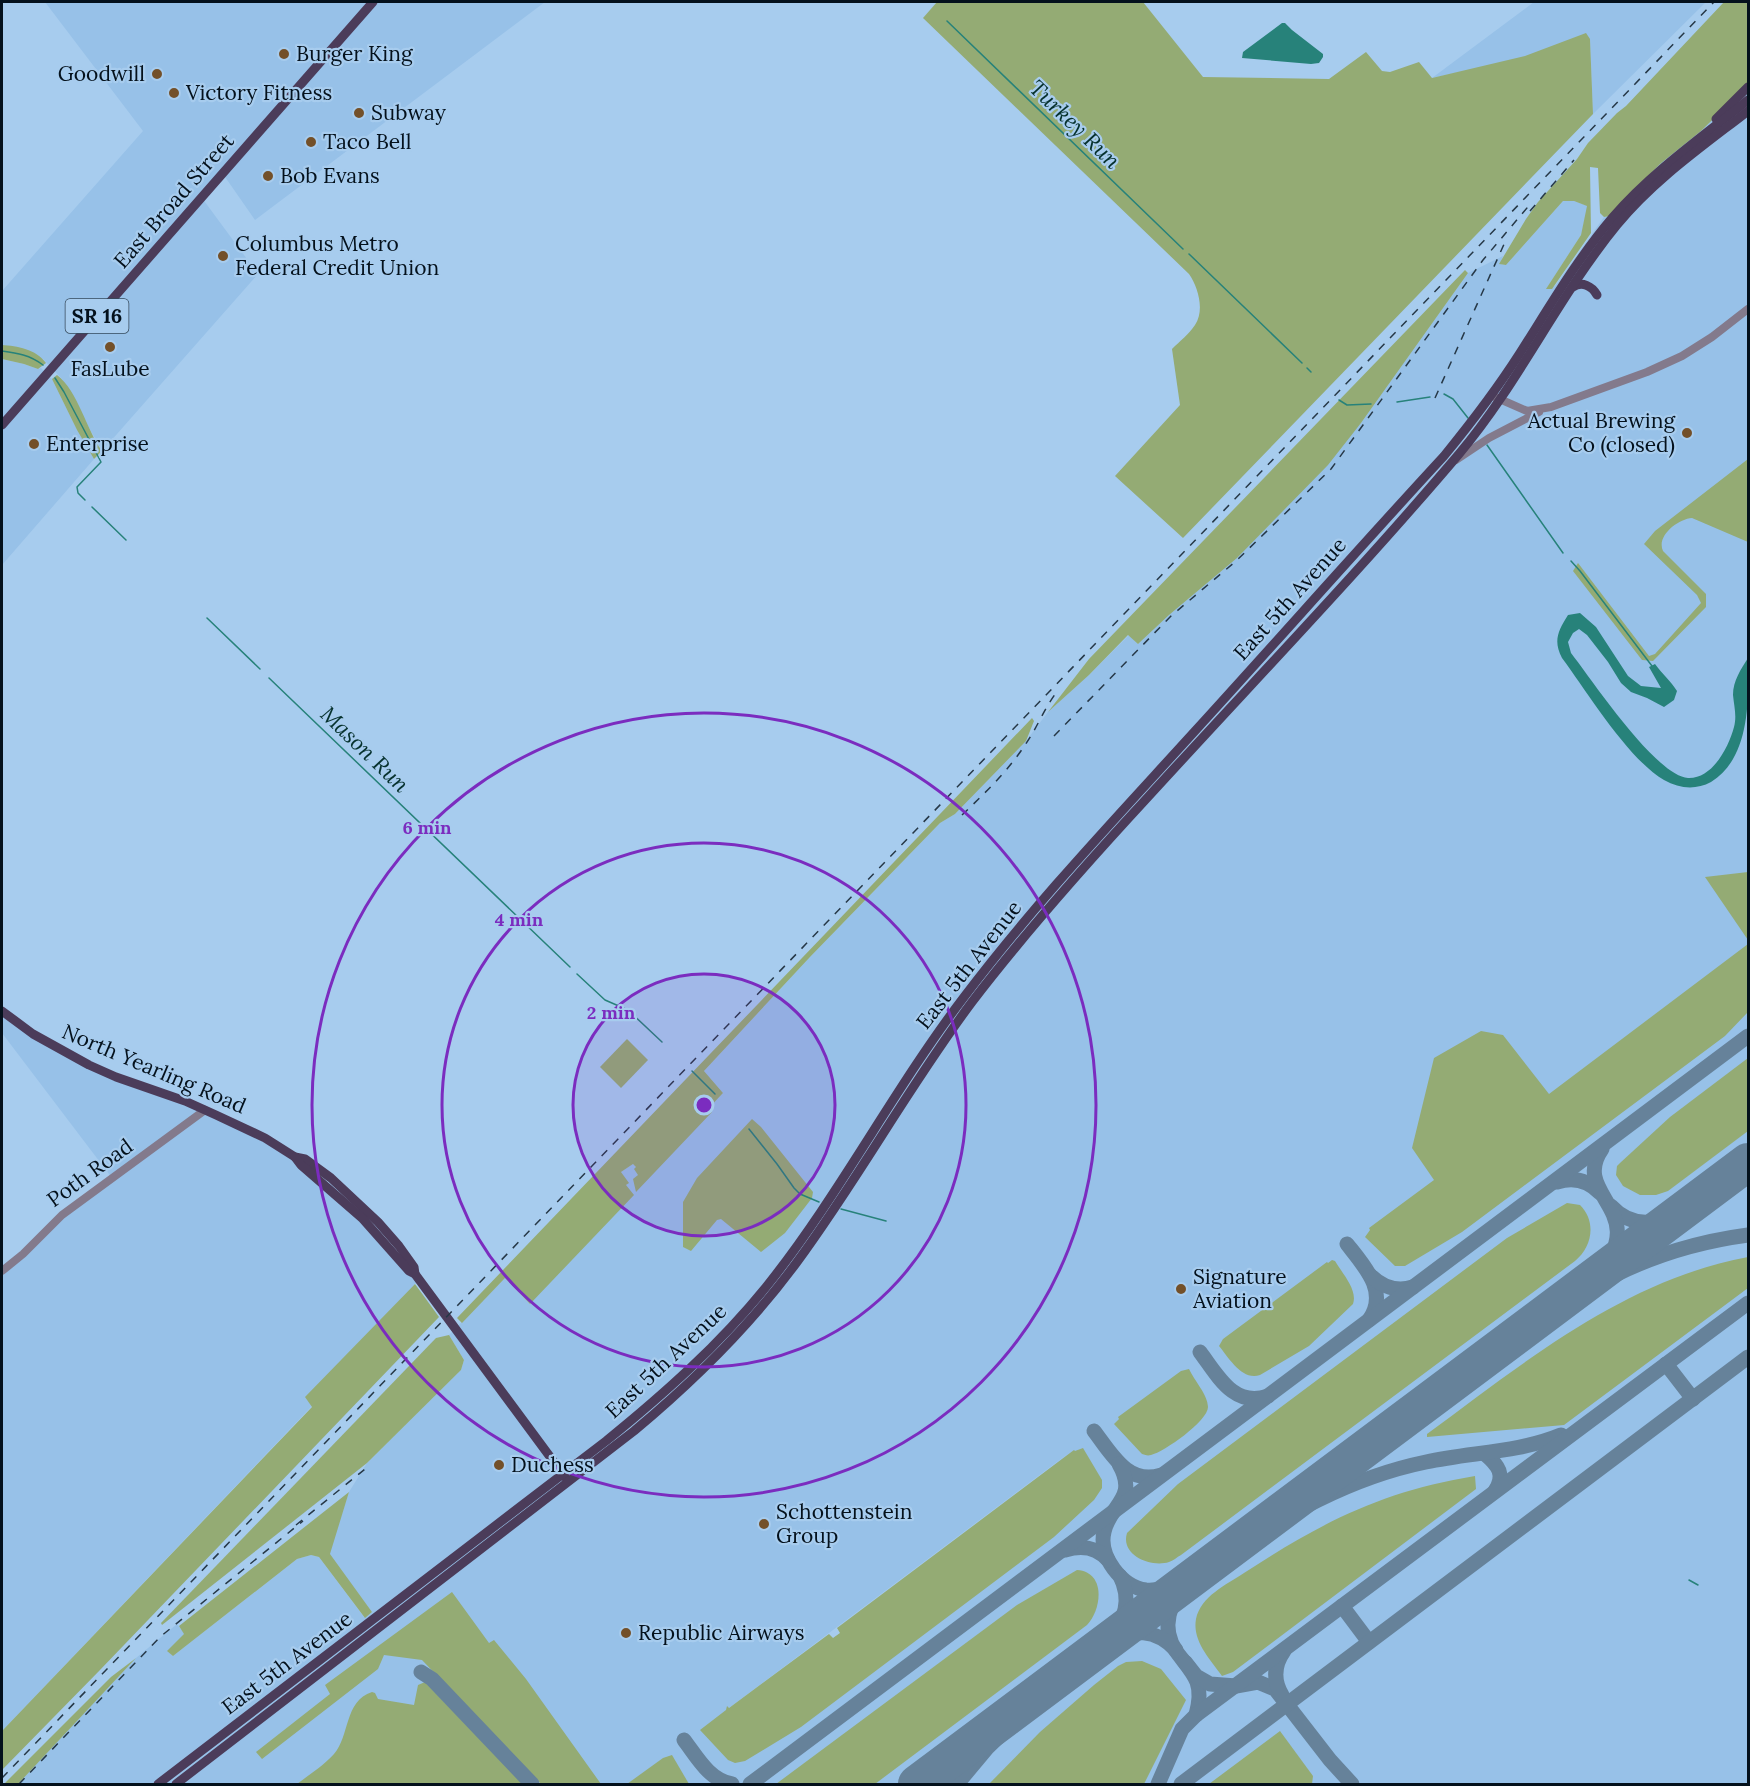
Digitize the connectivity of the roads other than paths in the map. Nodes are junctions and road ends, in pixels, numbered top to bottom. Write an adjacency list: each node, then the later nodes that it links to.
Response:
1 (373, 2): 12 (main road, East Broad Street / SR 16)
2 (1749, 87): 5 (main road)
3 (1749, 100): 5 (main road, East 5th Avenue)
4 (1749, 111): 6 (main road, East 5th Avenue)
5 (1672, 160): 9 (main road, East 5th Avenue)
6 (1573, 287): 7 (main road); 10 (main road, East 5th Avenue)
7 (1597, 295)
8 (1749, 309): 11 (street)
9 (1491, 395): 10 (street); 17 (main road, East 5th Avenue)
10 (1501, 400): 11 (street); 13 (main road, East 5th Avenue)
11 (1551, 407): 13 (street)
12 (2, 425)
13 (1450, 464): 17 (main road, East 5th Avenue)
14 (2, 1011): 15 (main road, North Yearling Road)
15 (205, 1110): 16 (street, Poth Road); 17 (main road, North Yearling Road)
16 (2, 1271)
17 (566, 1478): 18 (main road, East 5th Avenue); 19 (main road, East 5th Avenue)
18 (158, 1785)
19 (176, 1785)

